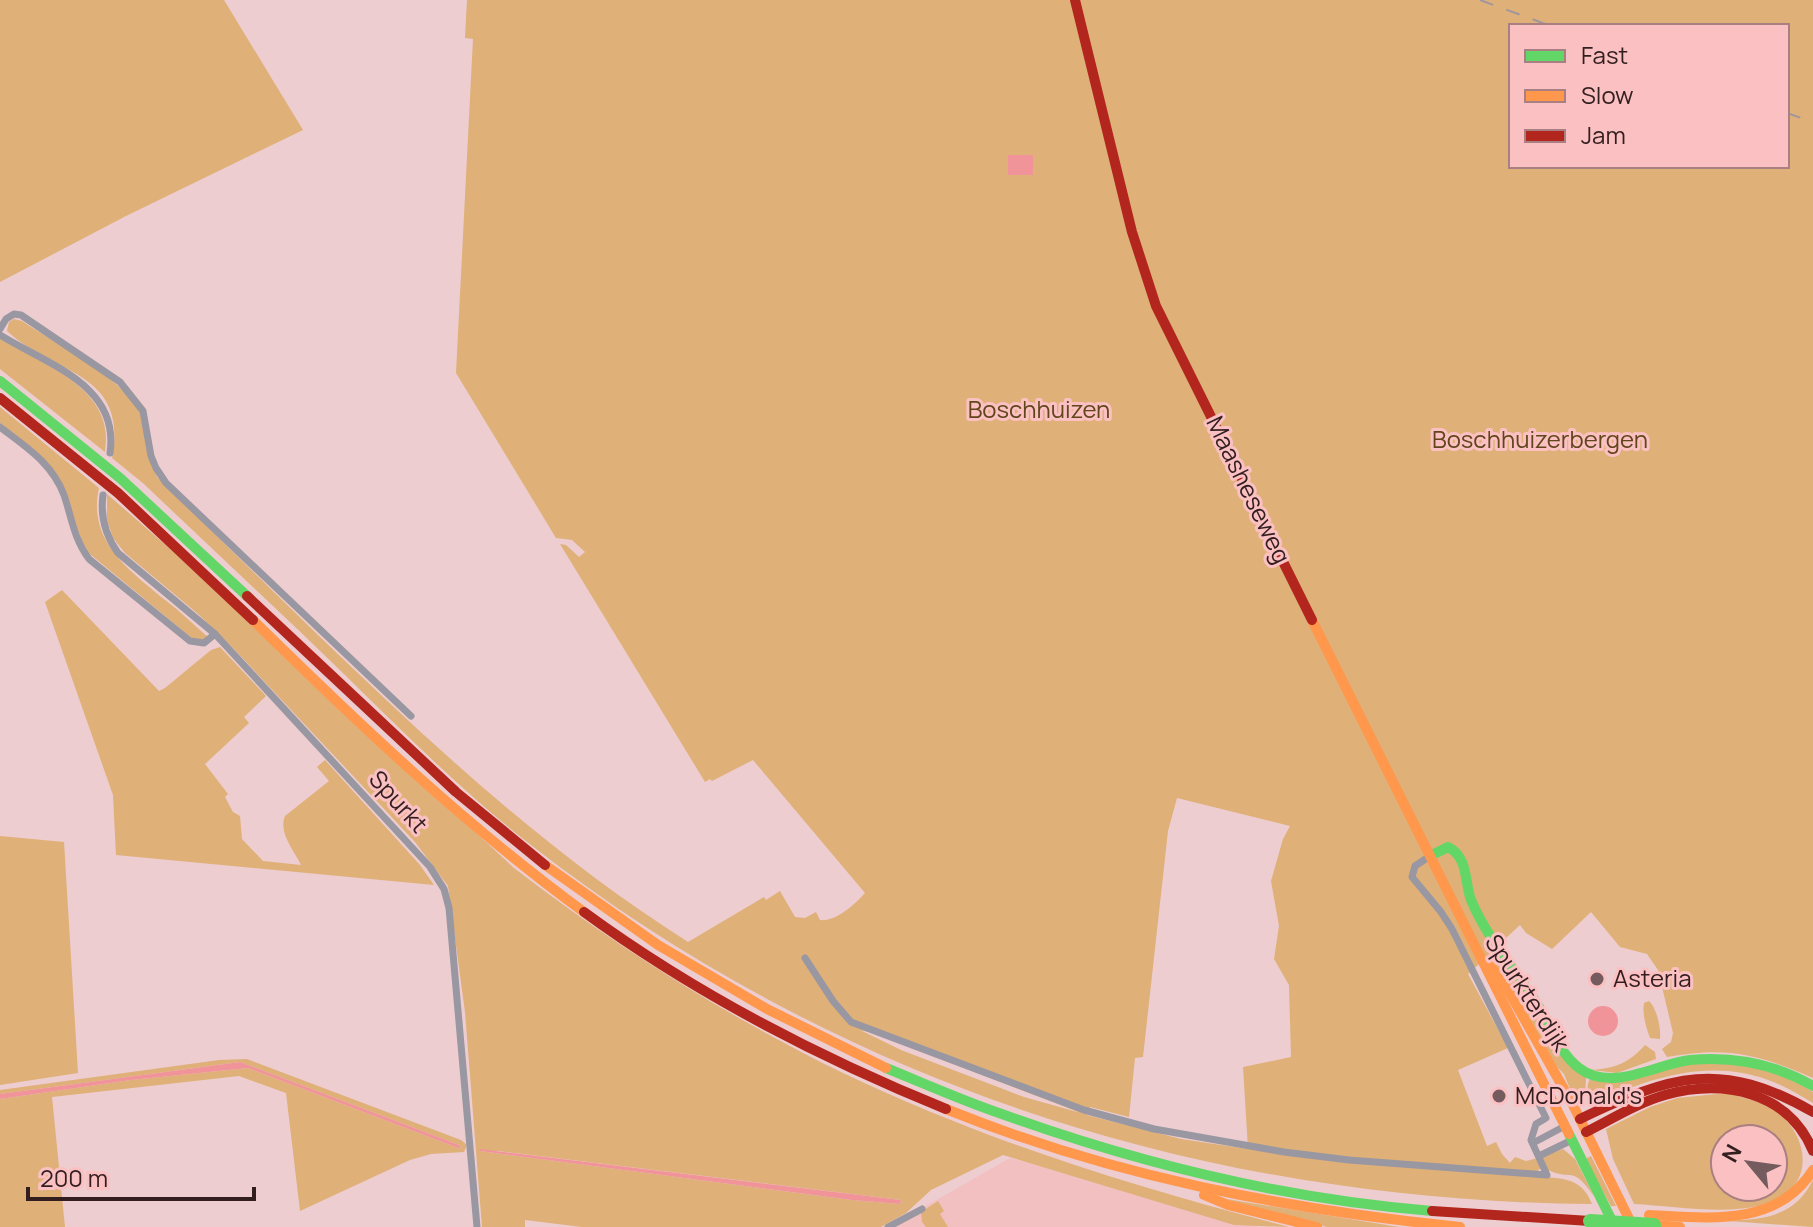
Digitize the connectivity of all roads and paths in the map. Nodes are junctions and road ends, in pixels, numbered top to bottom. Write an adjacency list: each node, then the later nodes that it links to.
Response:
1 (1075, 0): 10 (main road, Maasheseweg)
2 (0, 332): 6 (street); 9 (street)
3 (0, 381): 23 (main road, bridge)
4 (0, 398): 21 (main road)
5 (0, 427): 8 (street)
6 (110, 453)
7 (103, 495): 8 (street, Spurkt)
8 (215, 634): 24 (street, Spurkt)
9 (411, 716)
10 (1430, 856): 11 (main road, Maasheseweg); 13 (main road, Spurkterdijk); 17 (street)
11 (1482, 957): 15 (main road, Maasheseweg); 16 (main road, Maasheseweg)
12 (805, 958): 19 (street)
13 (1813, 1086)
14 (1813, 1112): 15 (main road)
15 (1583, 1125): 16 (main road); 18 (main road); 29 (main road, Maasheseweg)
16 (1569, 1133): 17 (street); 19 (street); 28 (main road, Maasheseweg)
17 (1533, 1143): 19 (street)
18 (1813, 1151)
19 (1539, 1156)
20 (1813, 1170): 23 (main road)
21 (1174, 1182): 26 (main road); 27 (main road)
22 (922, 1209): 25 (street)
23 (1652, 1220): 30 (main road)
24 (477, 1227)
25 (888, 1227)
26 (1317, 1227)
27 (1460, 1227)
28 (1615, 1227)
29 (1633, 1227)
30 (1680, 1227)

